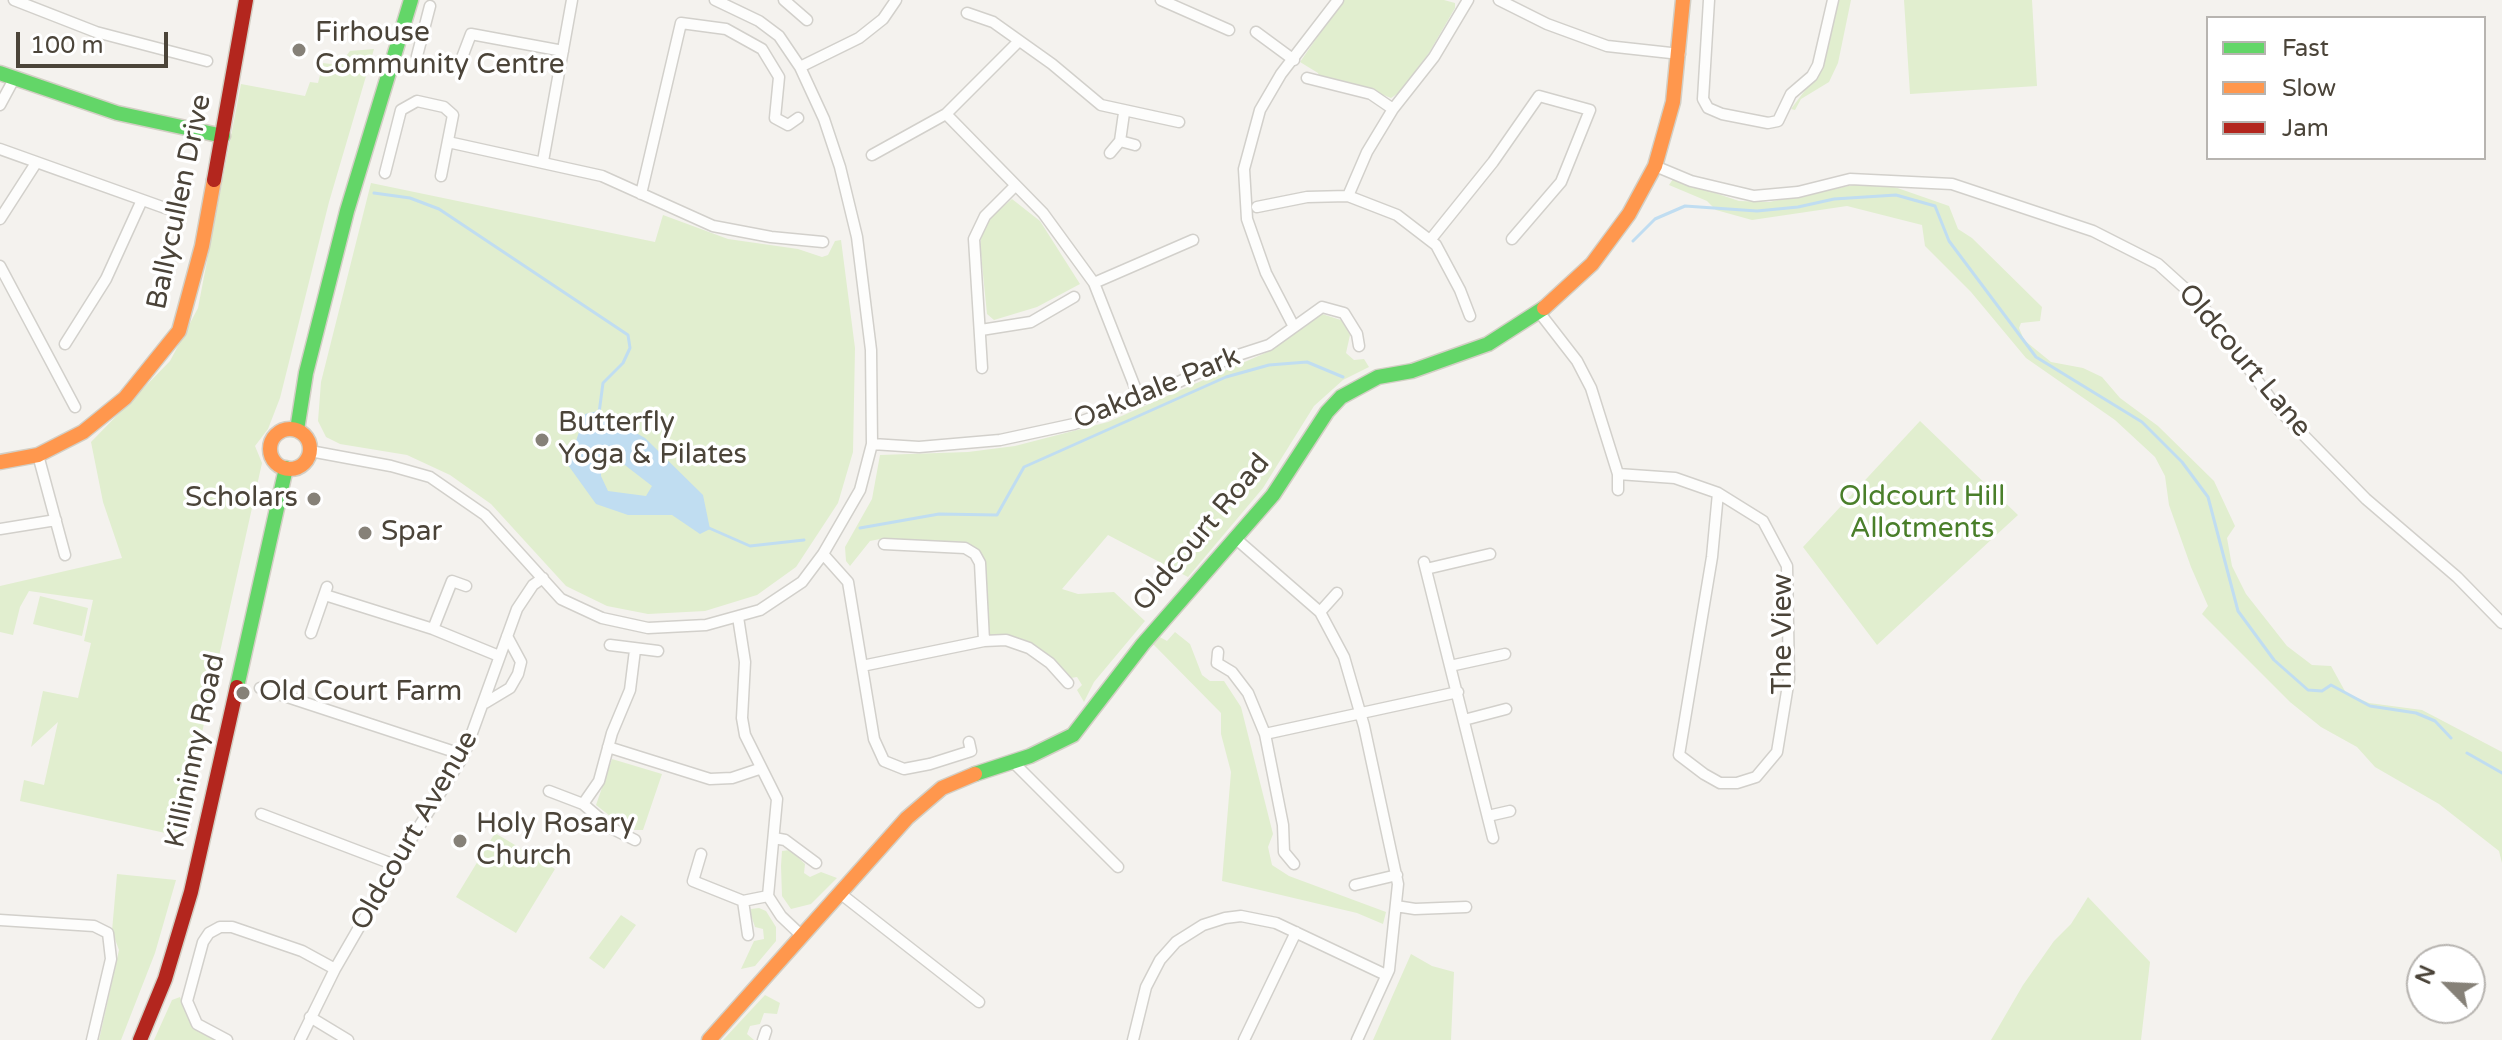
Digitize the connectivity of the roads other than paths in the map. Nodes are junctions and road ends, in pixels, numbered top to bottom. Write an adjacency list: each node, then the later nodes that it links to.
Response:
1 (14, 0): 24 (street)
2 (246, 0): 35 (street, Ballycullen Drive)
3 (411, 0): 70 (street)
4 (572, 0): 21 (street)
5 (715, 0): 25 (street)
6 (784, 0): 17 (street)
7 (896, 0): 25 (street)
8 (1161, 0): 18 (street)
9 (1338, 0): 23 (street)
10 (1468, 0): 30 (street)
11 (1683, 0): 22 (street, Oldcourt Road)
12 (1709, 0): 13 (street)
13 (1833, 0)
14 (1505, 1): 22 (street)
15 (430, 6): 21 (street)
16 (967, 13): 20 (street)
17 (807, 20)
18 (1229, 30)
19 (1256, 32): 23 (street)
20 (1019, 41): 31 (street); 32 (street)
21 (563, 51): 42 (street)
22 (1680, 54): 44 (street, Oldcourt Road)
23 (1294, 60): 63 (street)
24 (207, 61)
25 (800, 67): 71 (street)
26 (0, 73): 28 (street)
27 (1307, 78): 30 (street)
28 (14, 79): 29 (street); 35 (street)
29 (0, 105)
30 (1393, 109): 49 (street)
31 (1124, 113): 34 (street); 36 (street)
32 (946, 114): 41 (street); 47 (street)
33 (798, 118): 48 (street)
34 (1179, 122)
35 (223, 136): 73 (street, Ballycullen Drive)
36 (1120, 141): 38 (street); 40 (street)
37 (448, 142): 42 (street); 45 (street); 46 (street)
38 (1135, 145)
39 (0, 149): 43 (street)
40 (1110, 153)
41 (872, 155)
42 (543, 161): 48 (street)
43 (36, 163): 50 (street); 53 (street)
44 (1655, 166): 61 (street, Oldcourt Road); 91 (street, Oldcourt Lane)
45 (385, 173)
46 (441, 176)
47 (1015, 186): 59 (street); 64 (street)
48 (641, 194): 57 (street)
49 (1348, 196): 51 (street); 54 (street)
50 (142, 200): 52 (street); 65 (street)
51 (1257, 207)
52 (179, 213)
53 (0, 219)
54 (1431, 239): 55 (street); 62 (street)
55 (1512, 239)
56 (1193, 240): 59 (street)
57 (823, 242)
58 (0, 266): 69 (street)
59 (1094, 283): 68 (street)
60 (1074, 297): 64 (street)
61 (1539, 312): 76 (street); 81 (street, Oldcourt Road)
62 (1470, 316)
63 (1293, 325): 66 (street, Oakdale Park); 68 (street, Oakdale Park)
64 (981, 330): 67 (street)
65 (65, 344)
66 (1359, 346)
67 (982, 368)
68 (1140, 400): 71 (street, Oakdale Park)
69 (75, 407)
70 (297, 430): 72 (street); 75 (street, Killininny Road)
71 (872, 444): 83 (street)
72 (310, 451): 75 (street); 86 (street)
73 (38, 455): 74 (street, Ballycullen Drive); 79 (street)
74 (0, 462)
75 (286, 468): 146 (street, Killininny Road)
76 (1618, 474): 77 (street); 78 (street, The View)
77 (1618, 490)
78 (1718, 493): 78 (street, The View)
79 (56, 520): 80 (street); 85 (street)
80 (0, 529)
81 (1235, 538): 89 (street); 115 (street, Oldcourt Road)
82 (884, 544): 95 (street)
83 (823, 554): 90 (street); 102 (street)
84 (1490, 554): 103 (street)
85 (65, 555)
86 (543, 578): 90 (street); 94 (street, Oldcourt Avenue)
87 (466, 586): 92 (street)
88 (1337, 593): 89 (street)
89 (1320, 612): 109 (street)
90 (738, 617): 116 (street)
91 (2502, 623)
92 (433, 629): 93 (street); 101 (street)
93 (311, 633)
94 (507, 636): 101 (street, Oldcourt Avenue); 107 (street)
95 (984, 641): 102 (street); 104 (street)
96 (610, 645): 97 (street)
97 (635, 650): 98 (street); 113 (street)
98 (658, 651)
99 (1218, 652): 111 (street)
100 (1505, 654): 103 (street)
101 (499, 656): 107 (street, Oldcourt Avenue)
102 (862, 666): 112 (street)
103 (1450, 666): 106 (street)
104 (1068, 683)
105 (260, 688): 114 (street)
106 (1458, 692): 109 (street); 110 (street)
107 (485, 703): 114 (street, Oldcourt Avenue)
108 (1506, 709): 110 (street)
109 (1361, 714): 111 (street); 130 (street)
110 (1464, 720): 121 (street)
111 (1265, 734): 127 (street)
112 (969, 742)
113 (608, 747): 116 (street); 118 (street)
114 (464, 755): 128 (street, Oldcourt Avenue)
115 (1012, 761): 129 (street); 132 (street, Oldcourt Road)
116 (759, 769): 122 (street)
117 (549, 791): 118 (street)
118 (583, 804): 124 (street)
119 (1510, 811): 121 (street)
120 (261, 814): 128 (street)
121 (1488, 816): 123 (street)
122 (774, 838): 126 (street); 133 (street)
123 (1493, 838)
124 (635, 840)
125 (701, 854): 134 (street)
126 (816, 863)
127 (1294, 864)
128 (395, 865): 141 (street, Oldcourt Avenue)
129 (1118, 867)
130 (1397, 875): 131 (street); 135 (street)
131 (1355, 885)
132 (841, 894): 140 (street, Oldcourt Road); 143 (street)
133 (768, 896): 134 (street); 140 (street)
134 (743, 901): 139 (street)
135 (1396, 906): 136 (street); 142 (street)
136 (1466, 907)
137 (0, 920): 145 (street)
138 (1296, 932): 142 (street); 151 (street); 152 (street)
139 (748, 935)
140 (801, 935): 150 (street, Oldcourt Road)
141 (335, 969): 144 (street, Oldcourt Avenue); 147 (street)
142 (1386, 975): 153 (street)
143 (979, 1002)
144 (310, 1017): 148 (street, Oldcourt Avenue); 149 (street)
145 (92, 1040)
146 (140, 1040)
147 (227, 1040)
148 (300, 1040)
149 (348, 1040)
150 (709, 1040)
151 (1133, 1040)
152 (1244, 1040)
153 (1357, 1040)

